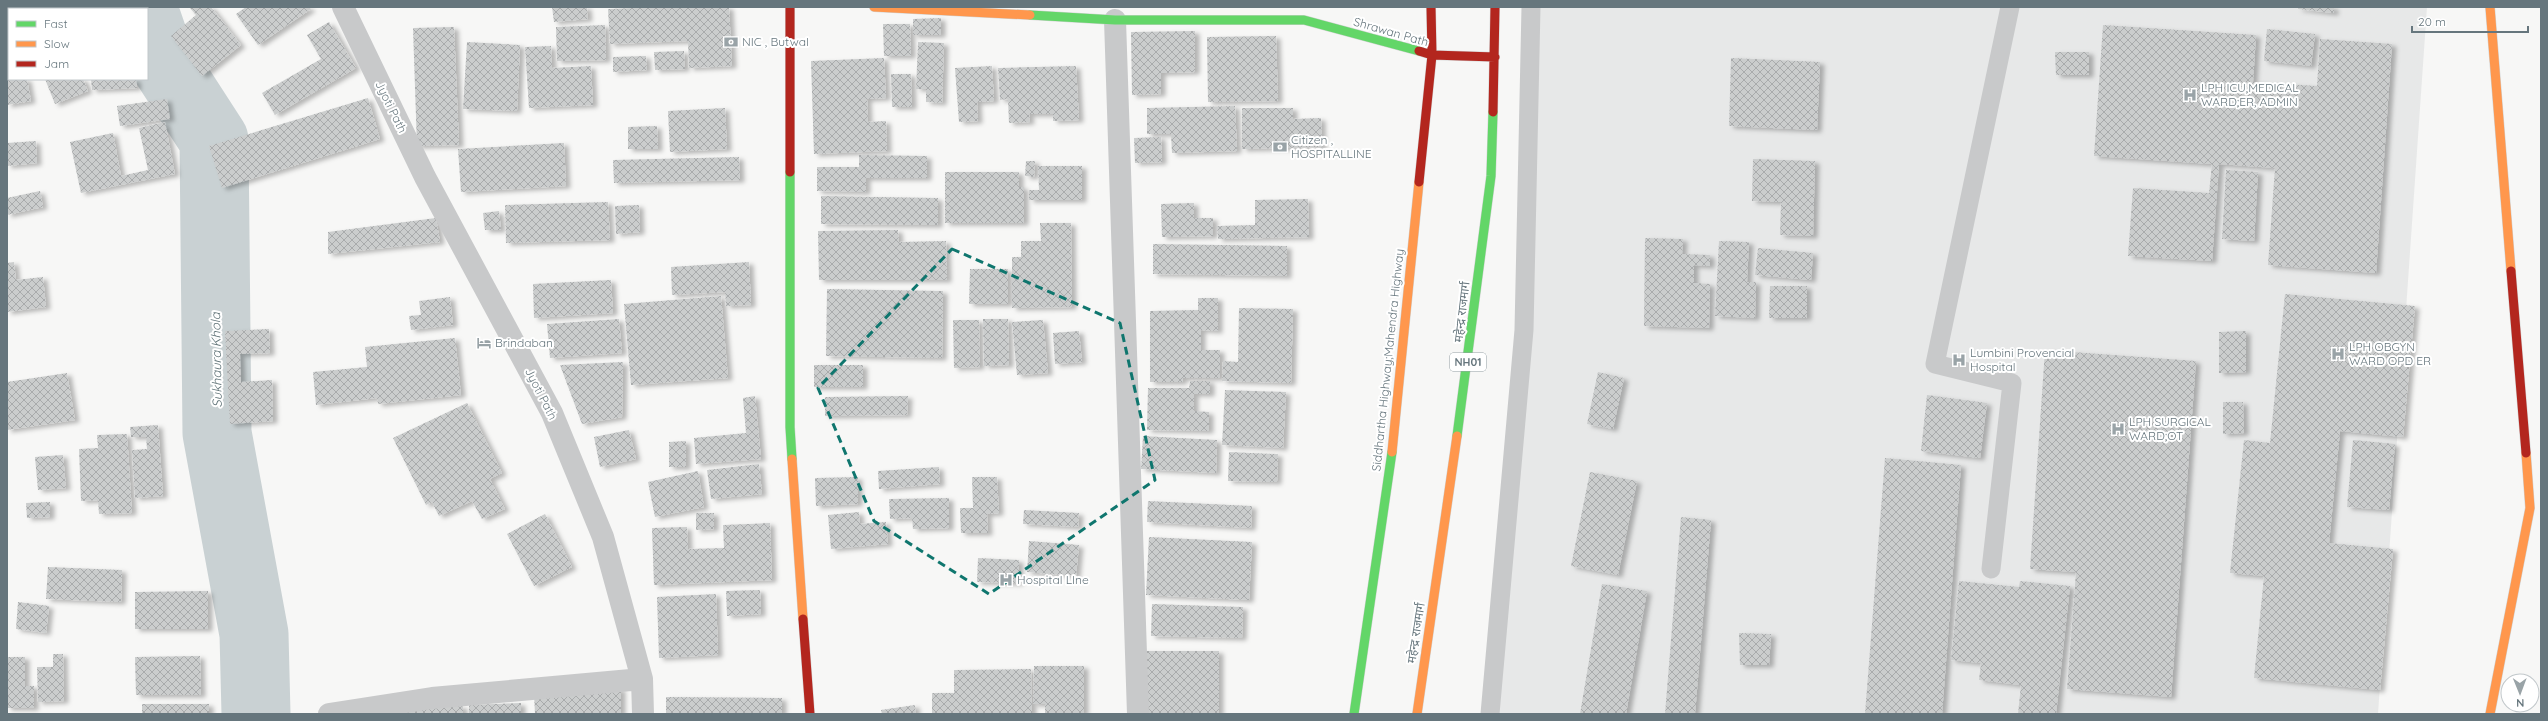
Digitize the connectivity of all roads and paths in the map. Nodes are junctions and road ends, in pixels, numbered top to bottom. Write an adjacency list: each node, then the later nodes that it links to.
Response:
1 (343, 7): 13 (street, Jyoti Path)
2 (790, 7): 16 (main road)
3 (874, 7): 9 (main road, Shrawan Path)
4 (1431, 7): 10 (main road, Siddhartha Highway;Mahendra Highway)
5 (1495, 7): 11 (main road, महेन्द्र राजमार्ग / NH01)
6 (1531, 7): 20 (lane)
7 (2010, 7): 12 (lane)
8 (2490, 7): 21 (main road)
9 (1115, 20): 10 (main road, Shrawan Path); 17 (street)
10 (1432, 56): 11 (main road, Shrawan Path); 18 (main road, Siddhartha Highway;Mahendra Highway)
11 (1495, 57): 19 (main road, महेन्द्र राजमार्ग / NH01)
12 (1991, 569)
13 (642, 679): 14 (street); 15 (street, Jyoti Path)
14 (329, 714)
15 (643, 714)
16 (810, 714)
17 (1138, 714)
18 (1354, 714)
19 (1417, 714)
20 (1490, 714)
21 (2490, 714)

